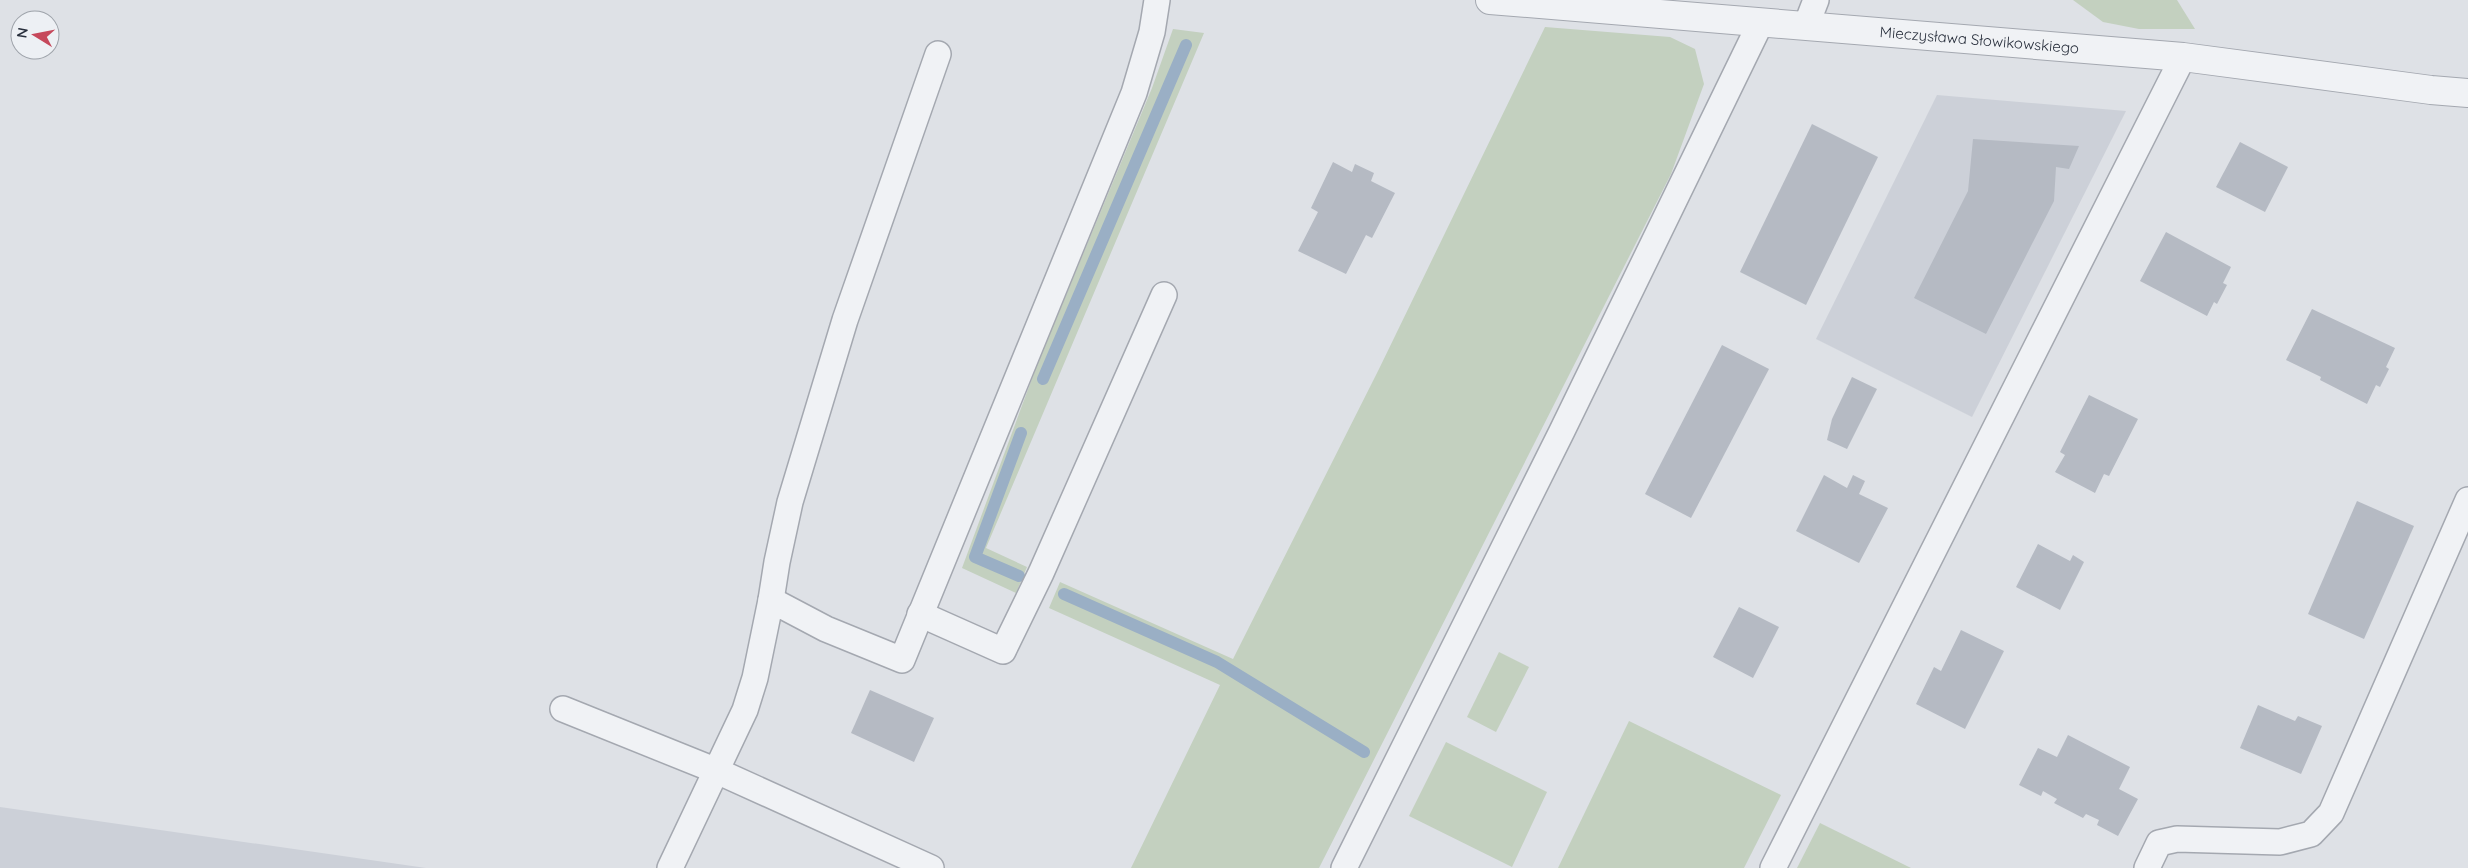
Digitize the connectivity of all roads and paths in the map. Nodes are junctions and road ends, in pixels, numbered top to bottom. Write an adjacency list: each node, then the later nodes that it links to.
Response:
1 (1157, 0): 12 (lane)
2 (1490, 0): 4 (street, Mieczysława Słowikowskiego)
3 (1816, 0): 5 (lane)
4 (1761, 22): 5 (street, Mieczysława Słowikowskiego); 17 (lane)
5 (1806, 26): 7 (street, Mieczysława Słowikowskiego)
6 (938, 54): 11 (lane)
7 (2183, 57): 8 (street, Mieczysława Słowikowskiego); 18 (lane)
8 (2468, 92)
9 (1164, 294): 12 (lane)
10 (2468, 500): 19 (lane)
11 (771, 600): 12 (lane); 14 (lane)
12 (920, 614)
13 (563, 709): 14 (lane)
14 (718, 771): 15 (lane); 16 (lane)
15 (670, 868)
16 (931, 868)
17 (1344, 868)
18 (1773, 868)
19 (2147, 868)

